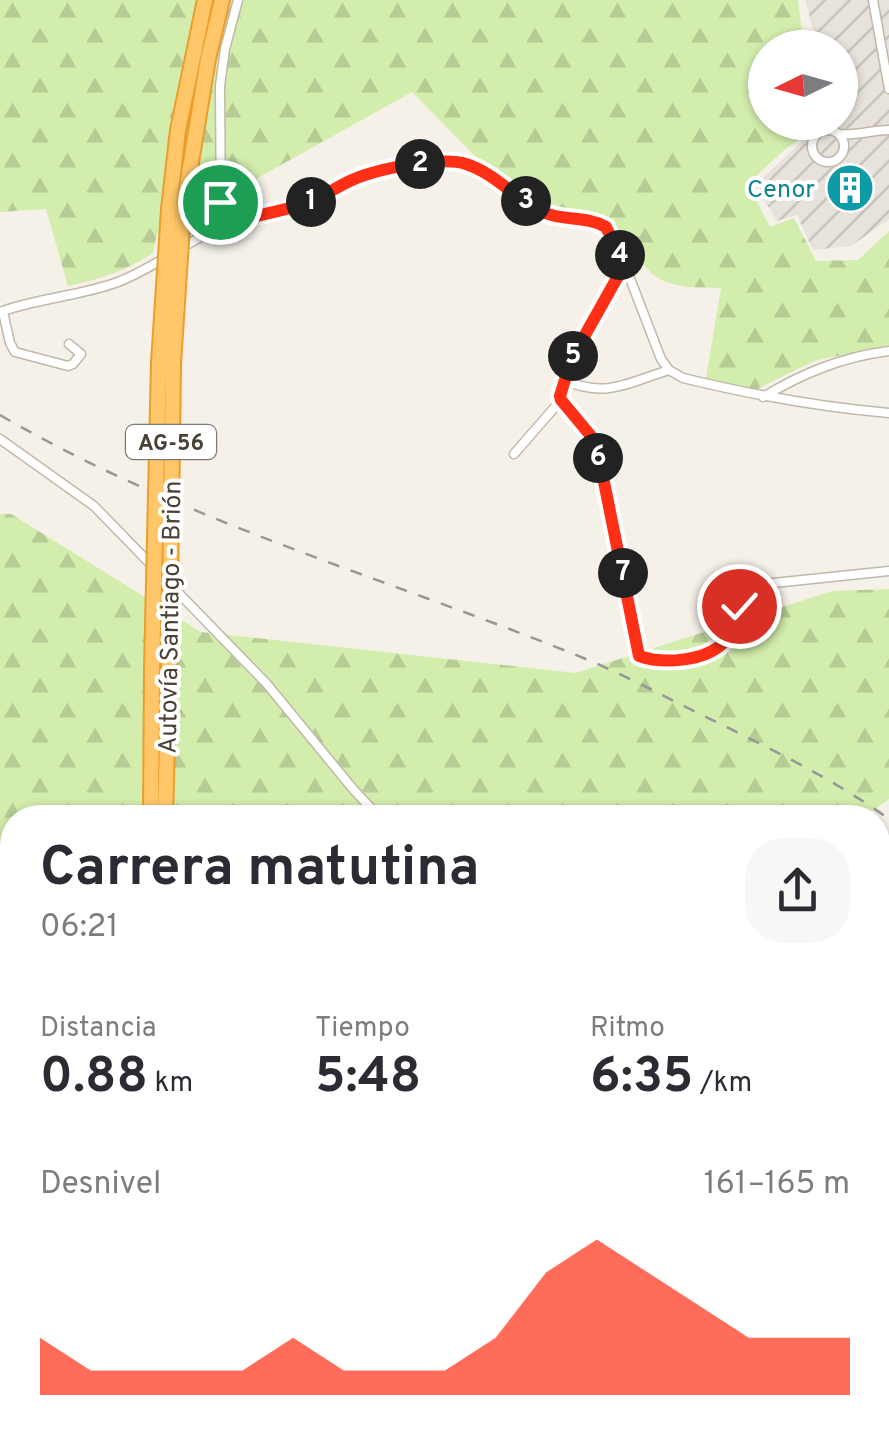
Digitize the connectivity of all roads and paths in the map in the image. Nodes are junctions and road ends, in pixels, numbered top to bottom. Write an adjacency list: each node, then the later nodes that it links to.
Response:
1 (205, 0): 12 (highway, Autovía Santiago - Brión / AG-56)
2 (222, 0): 12 (highway, Autovía Santiago - Brión / AG-56)
3 (238, 0): 13 (street)
4 (873, 0): 5 (street)
5 (889, 89)
6 (889, 130): 7 (street)
7 (858, 135)
8 (815, 140): 11 (street)
9 (841, 140): 11 (street)
10 (849, 140): 11 (street)
11 (844, 146)
12 (176, 210): 26 (highway, Autovía Santiago - Brión / AG-56, bridge); 27 (highway, Autovía Santiago - Brión / AG-56, bridge)
13 (222, 226): 14 (street); 15 (street)
14 (626, 268): 18 (street); 19 (street)
15 (1, 312): 16 (street)
16 (69, 344)
17 (889, 351): 20 (street)
18 (669, 370): 19 (street); 20 (street)
19 (564, 380): 21 (street)
20 (762, 397): 22 (street)
21 (561, 400): 24 (street); 25 (street)
22 (889, 413)
23 (0, 438): 28 (street)
24 (514, 454)
25 (889, 571)
26 (151, 805)
27 (166, 805)
28 (368, 805)

